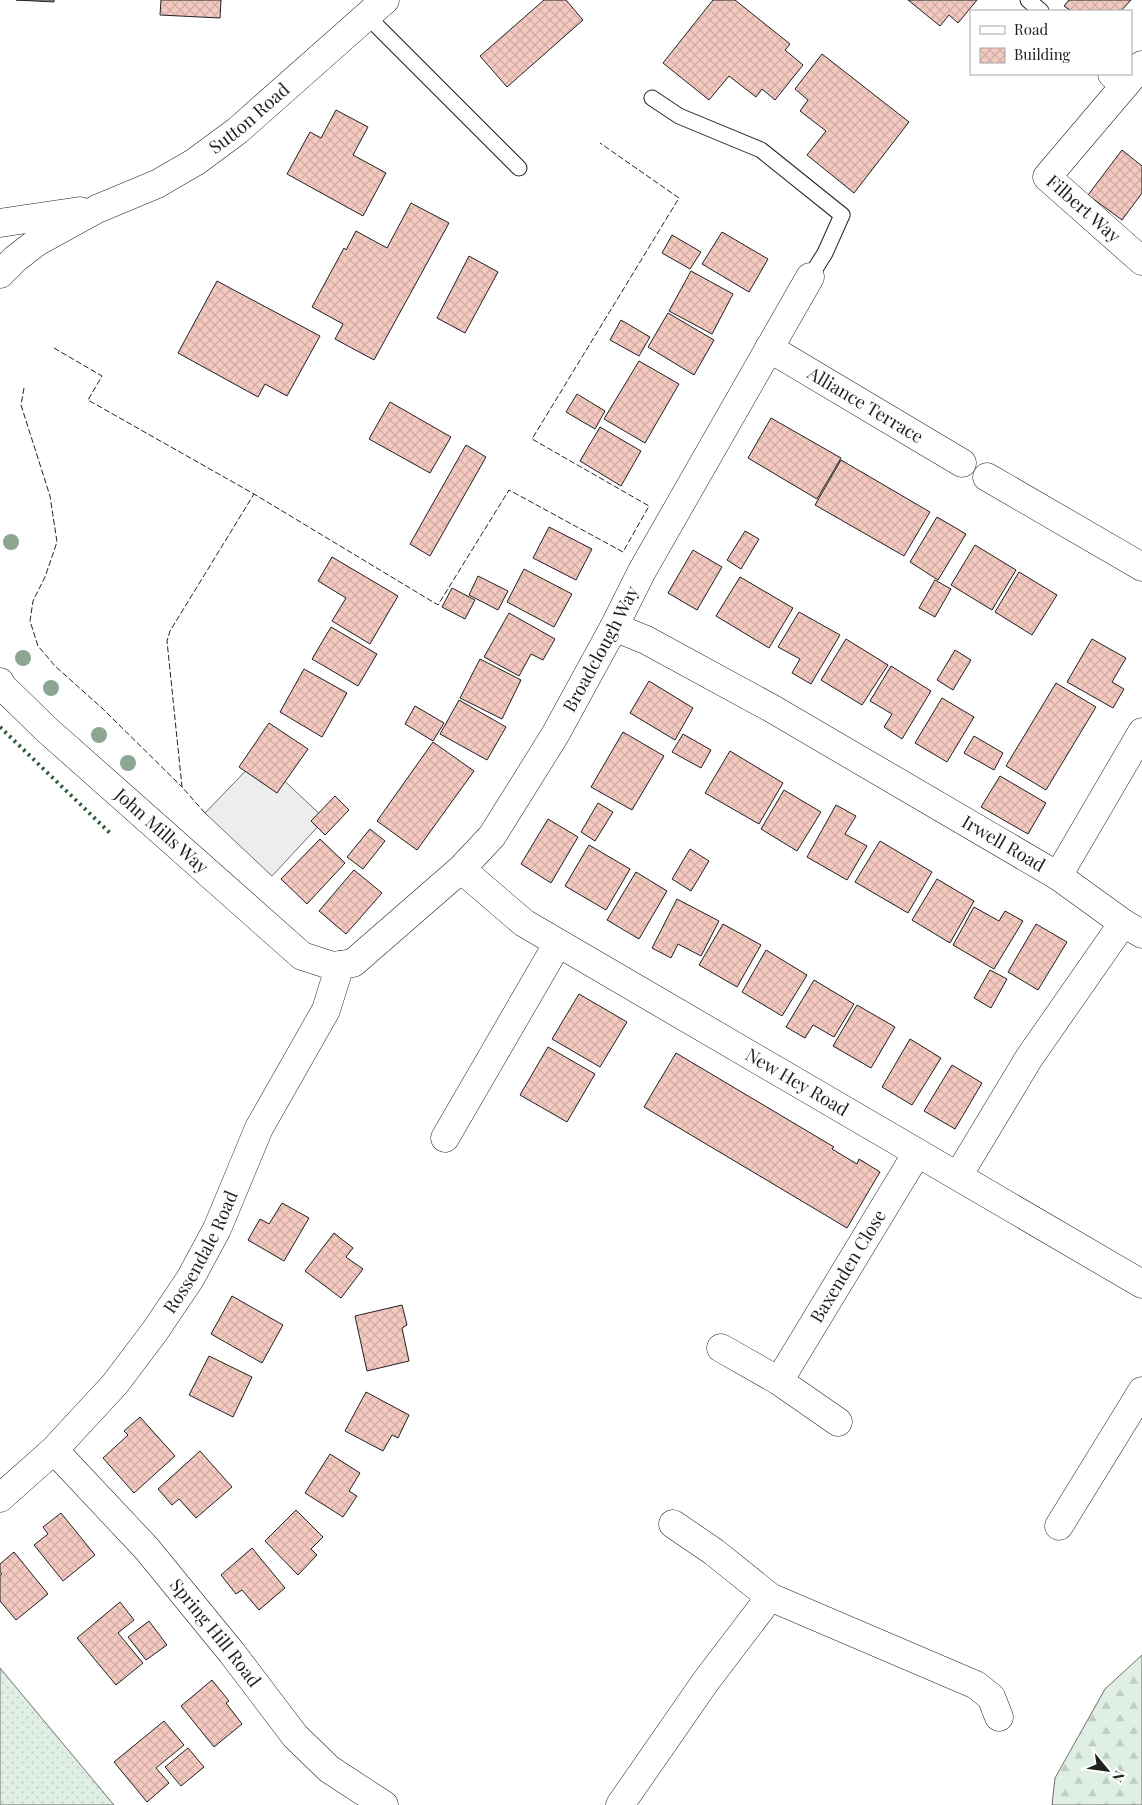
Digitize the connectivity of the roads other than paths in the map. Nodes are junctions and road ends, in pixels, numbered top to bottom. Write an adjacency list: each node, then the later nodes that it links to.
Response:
1 (1028, 0): 3 (lane)
2 (376, 8): 6 (lane); 7 (street, Sutton Road)
3 (1040, 10)
4 (1127, 75): 9 (street, Filbert Way)
5 (652, 98): 11 (lane)
6 (519, 168)
7 (96, 209): 8 (street, Sutton Road); 10 (street, Sutton Road)
8 (0, 223)
9 (1142, 261)
10 (0, 274)
11 (810, 277): 12 (street, Broadclough Way)
12 (769, 348): 13 (street, Alliance Terrace); 16 (street, Broadclough Way)
13 (962, 463)
14 (987, 477): 15 (street)
15 (1142, 567)
16 (614, 626): 19 (street, Broadclough Way); 20 (street, Irwell Road)
17 (0, 682): 23 (street, John Mills Way)
18 (1142, 732): 20 (street)
19 (461, 870): 22 (street, New Hey Road); 23 (street, Broadclough Way)
20 (1058, 876): 21 (street, Irwell Road)
21 (1133, 929): 26 (street, Irwell Road)
22 (558, 943): 24 (street); 25 (street, New Hey Road)
23 (336, 965): 32 (street, Rossendale Road)
24 (444, 1138)
25 (917, 1152): 26 (street, New Hey Road); 29 (street, Baxenden Close)
26 (958, 1176): 27 (street, New Hey Road)
27 (1142, 1284)
28 (721, 1348): 29 (street)
29 (779, 1381): 31 (street)
30 (1142, 1391): 35 (street)
31 (838, 1422)
32 (54, 1450): 33 (street, Rossendale Road); 38 (street, Spring Hill Road)
33 (0, 1498)
34 (673, 1524): 36 (street)
35 (1059, 1526)
36 (770, 1598): 37 (street); 39 (street)
37 (999, 1717)
38 (384, 1805)
39 (620, 1805)

